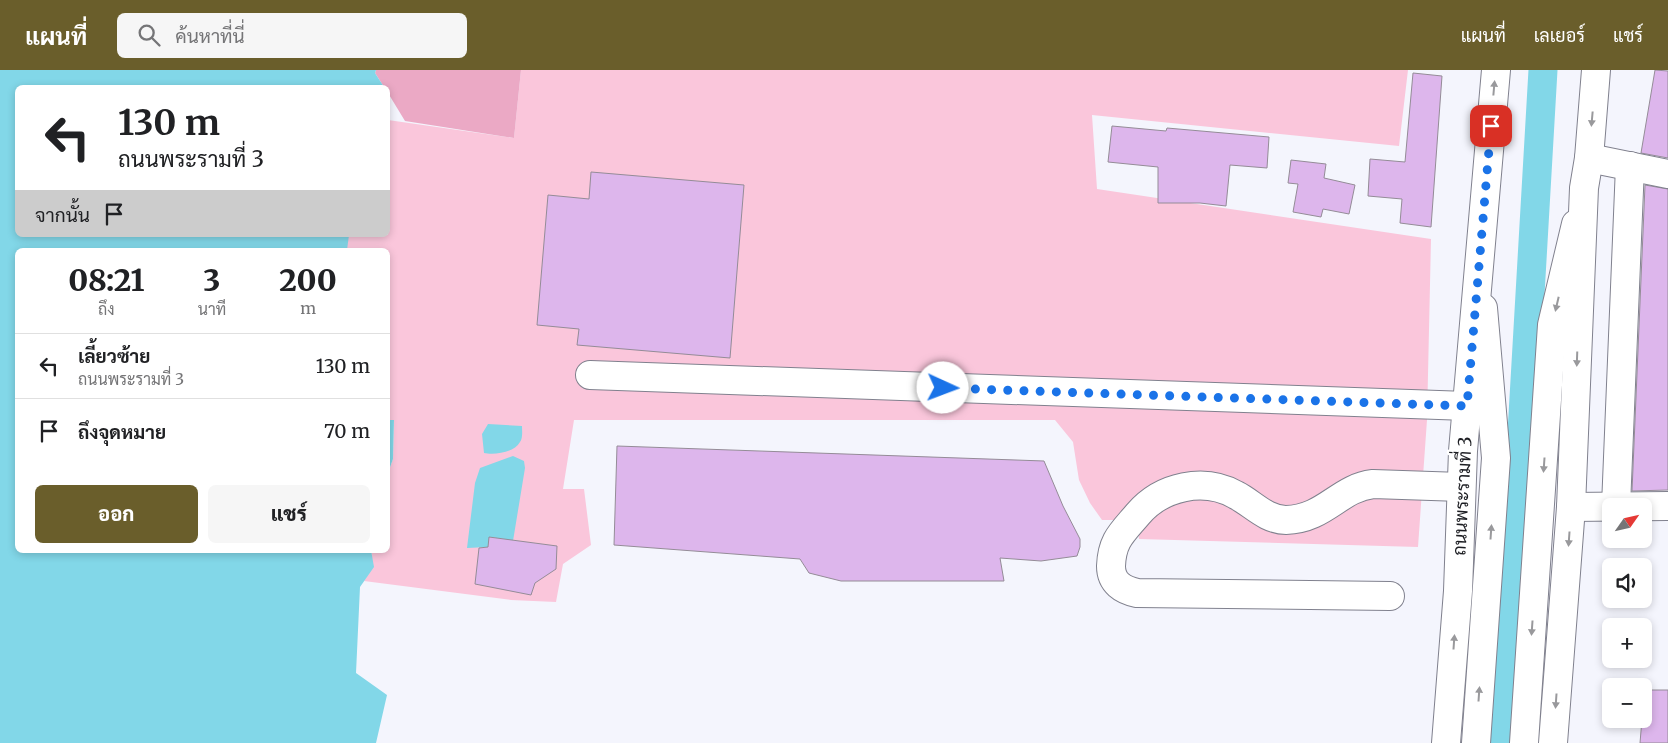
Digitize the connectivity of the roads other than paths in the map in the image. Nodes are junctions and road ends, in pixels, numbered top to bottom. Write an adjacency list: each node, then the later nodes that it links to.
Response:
1 (1496, 70): 7 (main road, ถนนพระรามที่ 3, one-way to 1)
2 (1596, 70): 3 (main road, one-way to 3)
3 (1589, 158): 4 (main road); 6 (main road)
4 (1630, 166): 5 (main road); 11 (main road)
5 (1668, 174)
6 (1584, 188): 15 (main road, one-way to 15); 19 (main road, one-way to 19)
7 (1479, 258): 9 (main road, ถนนพระรามที่ 3); 18 (main road, one-way to 7)
8 (590, 376): 9 (main road)
9 (1467, 406): 10 (main road, ถนนพระรามที่ 3)
10 (1462, 487): 16 (main road); 17 (main road, ถนนพระรามที่ 3, one-way to 10)
11 (1616, 498)
12 (1602, 506): 15 (main road)
13 (1652, 506): 14 (main road)
14 (1668, 506)
15 (1571, 507): 20 (main road, one-way to 20)
16 (1390, 596)
17 (1446, 743)
18 (1476, 743)
19 (1524, 743)
20 (1553, 743)

